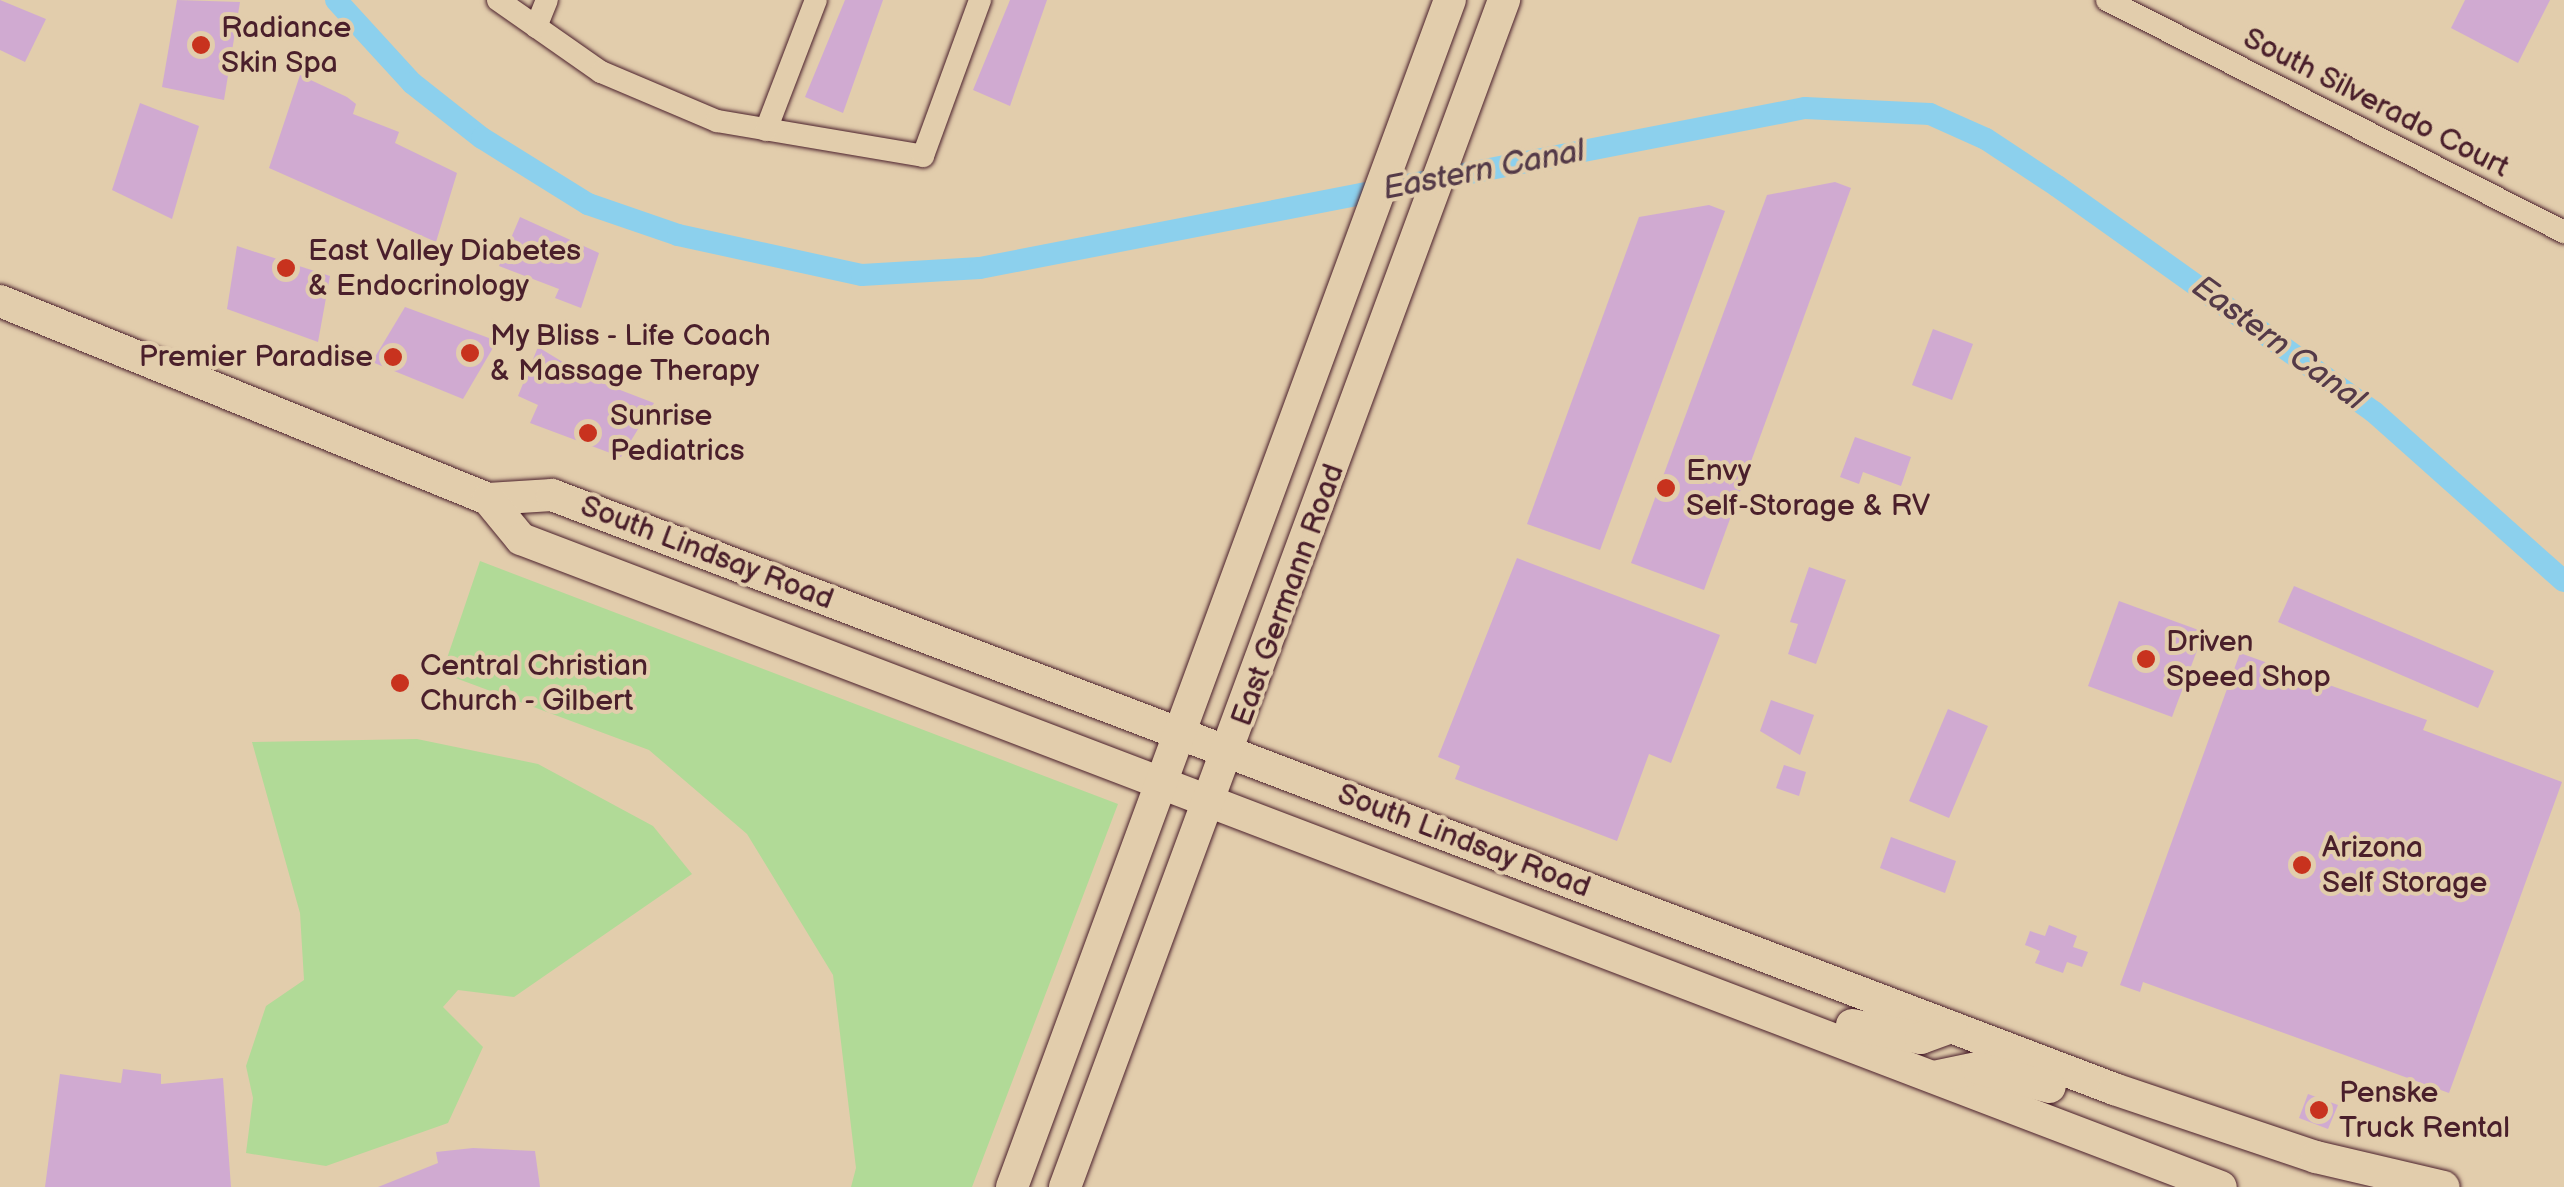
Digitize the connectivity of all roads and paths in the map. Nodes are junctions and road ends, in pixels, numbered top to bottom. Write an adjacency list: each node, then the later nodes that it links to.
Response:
1 (498, 0): 8 (street)
2 (546, 0): 8 (street)
3 (816, 0): 9 (street)
4 (980, 0): 9 (street)
5 (1450, 0): 13 (main road, East Germann Road)
6 (1504, 0): 14 (main road, East Germann Road)
7 (2107, 0): 10 (street, South Silverado Court)
8 (536, 27): 9 (street)
9 (766, 130)
10 (2564, 232)
11 (0, 302): 12 (main road, South Lindsay Road)
12 (488, 499): 13 (main road, South Lindsay Road); 15 (main road, South Lindsay Road)
13 (1179, 733): 14 (main road, South Lindsay Road); 15 (main road, East Germann Road)
14 (1231, 753): 16 (main road, East Germann Road); 18 (main road, South Lindsay Road)
15 (1160, 784): 16 (main road, South Lindsay Road); 21 (main road, East Germann Road)
16 (1212, 803): 17 (main road, South Lindsay Road); 22 (main road, East Germann Road)
17 (1745, 1005): 18 (main road); 19 (main road, South Lindsay Road)
18 (1951, 1027): 20 (main road, South Lindsay Road)
19 (1934, 1077): 20 (main road); 23 (main road, South Lindsay Road)
20 (2114, 1090): 24 (main road, South Lindsay Road)
21 (1012, 1187)
22 (1065, 1187)
23 (2221, 1187)
24 (2444, 1187)

